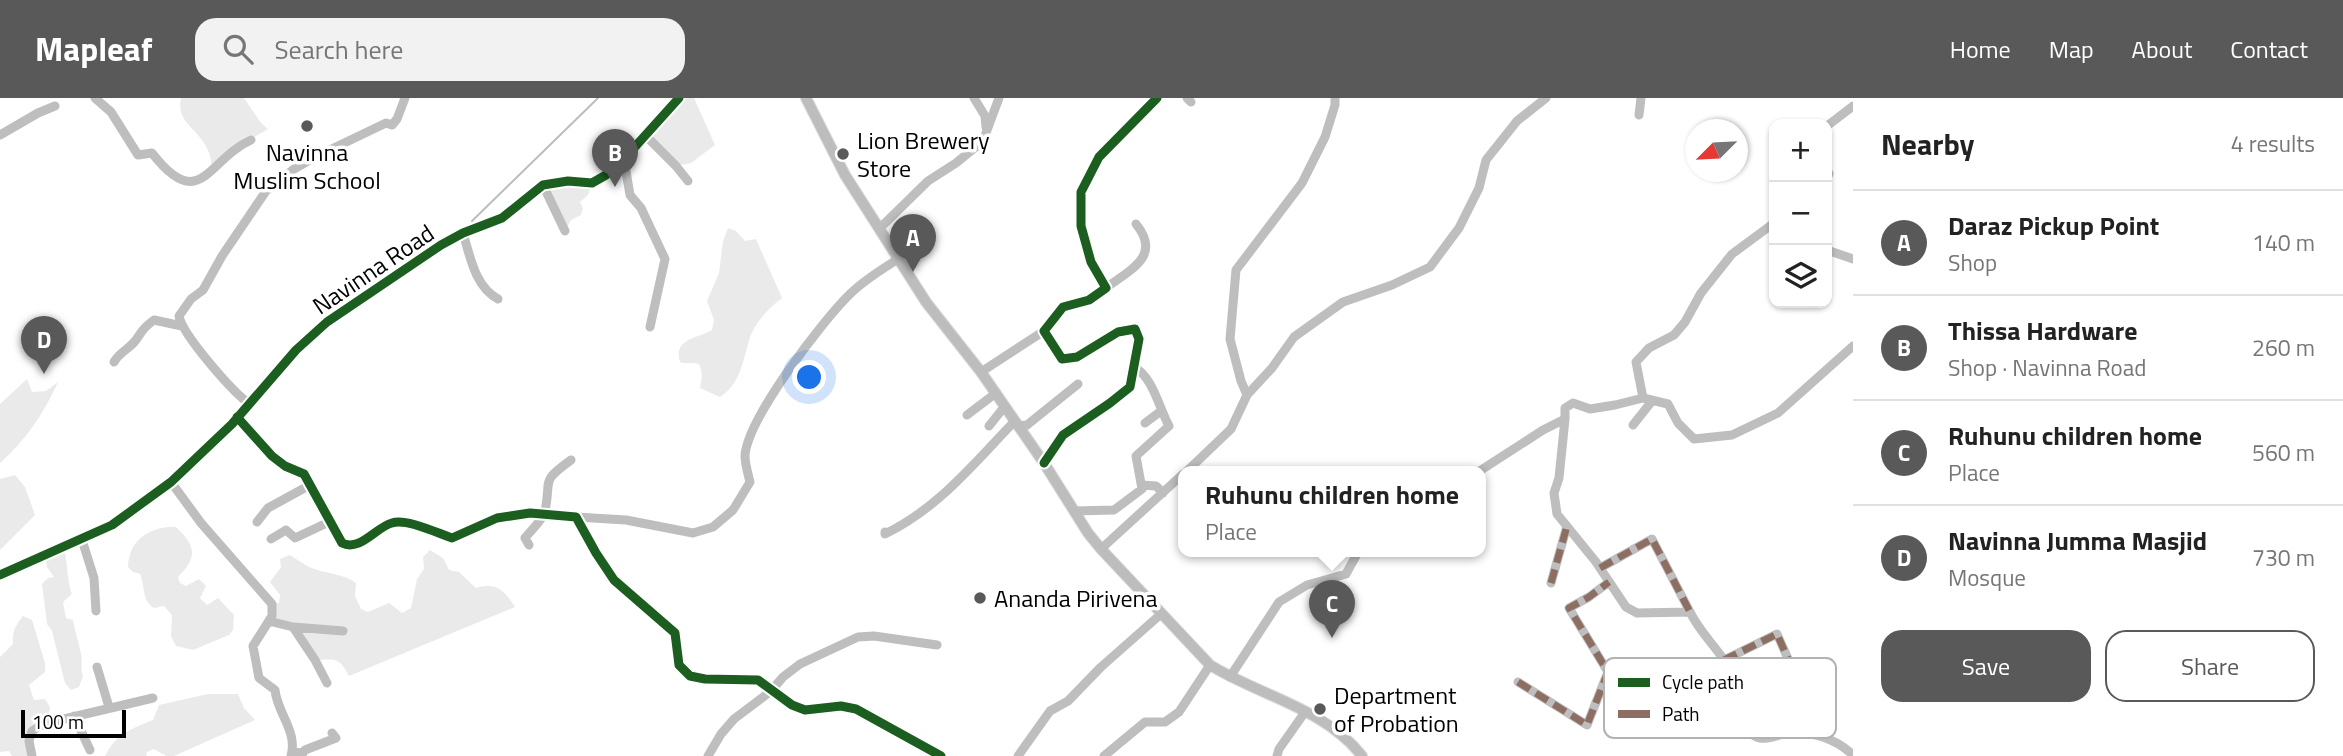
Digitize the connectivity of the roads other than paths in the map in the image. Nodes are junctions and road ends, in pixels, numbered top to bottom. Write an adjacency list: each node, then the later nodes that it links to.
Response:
1 (95, 98): 18 (street)
2 (405, 98): 32 (street)
3 (679, 98): 17 (street)
4 (806, 98): 24 (main road)
5 (974, 98): 15 (street)
6 (999, 98): 15 (street)
7 (1157, 98): 30 (street)
8 (1335, 98): 41 (street)
9 (1546, 98): 41 (street)
10 (1641, 98): 13 (street)
11 (55, 106): 16 (street)
12 (1853, 106): 14 (street)
13 (1639, 115)
14 (1832, 122)
15 (986, 129): 24 (street)
16 (0, 135)
17 (645, 135): 19 (street); 20 (street)
18 (251, 140)
19 (624, 159): 21 (street); 33 (street)
20 (688, 181)
21 (543, 185): 25 (street); 26 (street, Navinna Road)
22 (1136, 224): 30 (street)
23 (1769, 227): 42 (street)
24 (879, 229): 29 (main road)
25 (565, 231)
26 (463, 233): 31 (street); 43 (street, Navinna Road)
27 (1832, 252): 28 (street)
28 (1853, 258)
29 (898, 259): 38 (main road); 64 (street)
30 (1106, 288): 34 (street)
31 (498, 299)
32 (182, 326): 36 (street); 43 (street)
33 (650, 327)
34 (1044, 331): 37 (street); 38 (street)
35 (1853, 346): 42 (street)
36 (114, 362)
37 (1133, 367): 45 (street); 54 (street)
38 (981, 372): 40 (main road)
39 (1078, 384): 50 (street)
40 (996, 393): 44 (main road); 46 (street)
41 (1247, 395): 55 (street)
42 (1647, 399): 48 (street); 51 (street)
43 (250, 404): 47 (street, Navinna Road)
44 (1005, 406): 50 (main road); 52 (street)
45 (1161, 411): 49 (street); 60 (street)
46 (967, 415)
47 (237, 417): 58 (street, Navinna Road); 59 (street)
48 (1565, 419): 56 (street); 67 (street)
49 (1145, 423)
50 (1017, 424): 54 (main road); 68 (street)
51 (1633, 425)
52 (989, 426)
53 (570, 460): 63 (street)
54 (1044, 463): 62 (main road)
55 (1191, 466)
56 (1486, 467)
57 (1178, 479): 61 (street)
58 (171, 482): 70 (street, Navinna Road); 81 (street)
59 (310, 485): 65 (street); 66 (street)
60 (1142, 485): 61 (street); 62 (street)
61 (1163, 493): 72 (street)
62 (1074, 511): 72 (main road)
63 (545, 514): 64 (street); 66 (street); 71 (street)
64 (576, 517): 95 (street)
65 (257, 522)
66 (329, 522): 69 (street)
67 (1567, 526): 74 (street); 77 (street)
68 (885, 532)
69 (271, 538)
70 (82, 540): 75 (street, Navinna Road); 78 (street)
71 (530, 545)
72 (1101, 549): 80 (main road)
73 (1355, 557): 91 (street)
74 (1600, 568): 76 (street); 79 (street)
75 (0, 575)
76 (1609, 582): 79 (street); 89 (street)
77 (1551, 583)
78 (96, 611)
79 (1690, 612): 85 (street)
80 (1161, 614): 88 (main road); 109 (street)
81 (269, 621): 82 (street); 103 (street)
82 (293, 627): 83 (street); 94 (street)
83 (342, 631)
84 (937, 645): 95 (street)
85 (1722, 658)
86 (1728, 658): 87 (street)
87 (1788, 658)
88 (1210, 665): 91 (main road); 110 (street)
89 (1604, 665)
90 (97, 667): 97 (street)
91 (1230, 677): 98 (main road)
92 (1604, 681): 93 (street)
93 (1518, 682)
94 (327, 683)
95 (771, 691): 107 (street); 108 (street)
96 (153, 698): 97 (street)
97 (109, 707): 99 (street)
98 (1305, 712): 111 (street); 112 (main road)
99 (74, 716): 102 (street); 106 (street)
100 (332, 733): 104 (street)
101 (1825, 738): 105 (street)
102 (90, 750)
103 (291, 754): 104 (street)
104 (304, 755)
105 (1853, 755)
106 (32, 756)
107 (708, 756)
108 (942, 756)
109 (1017, 756)
110 (1104, 756)
111 (1277, 756)
112 (1362, 756)

